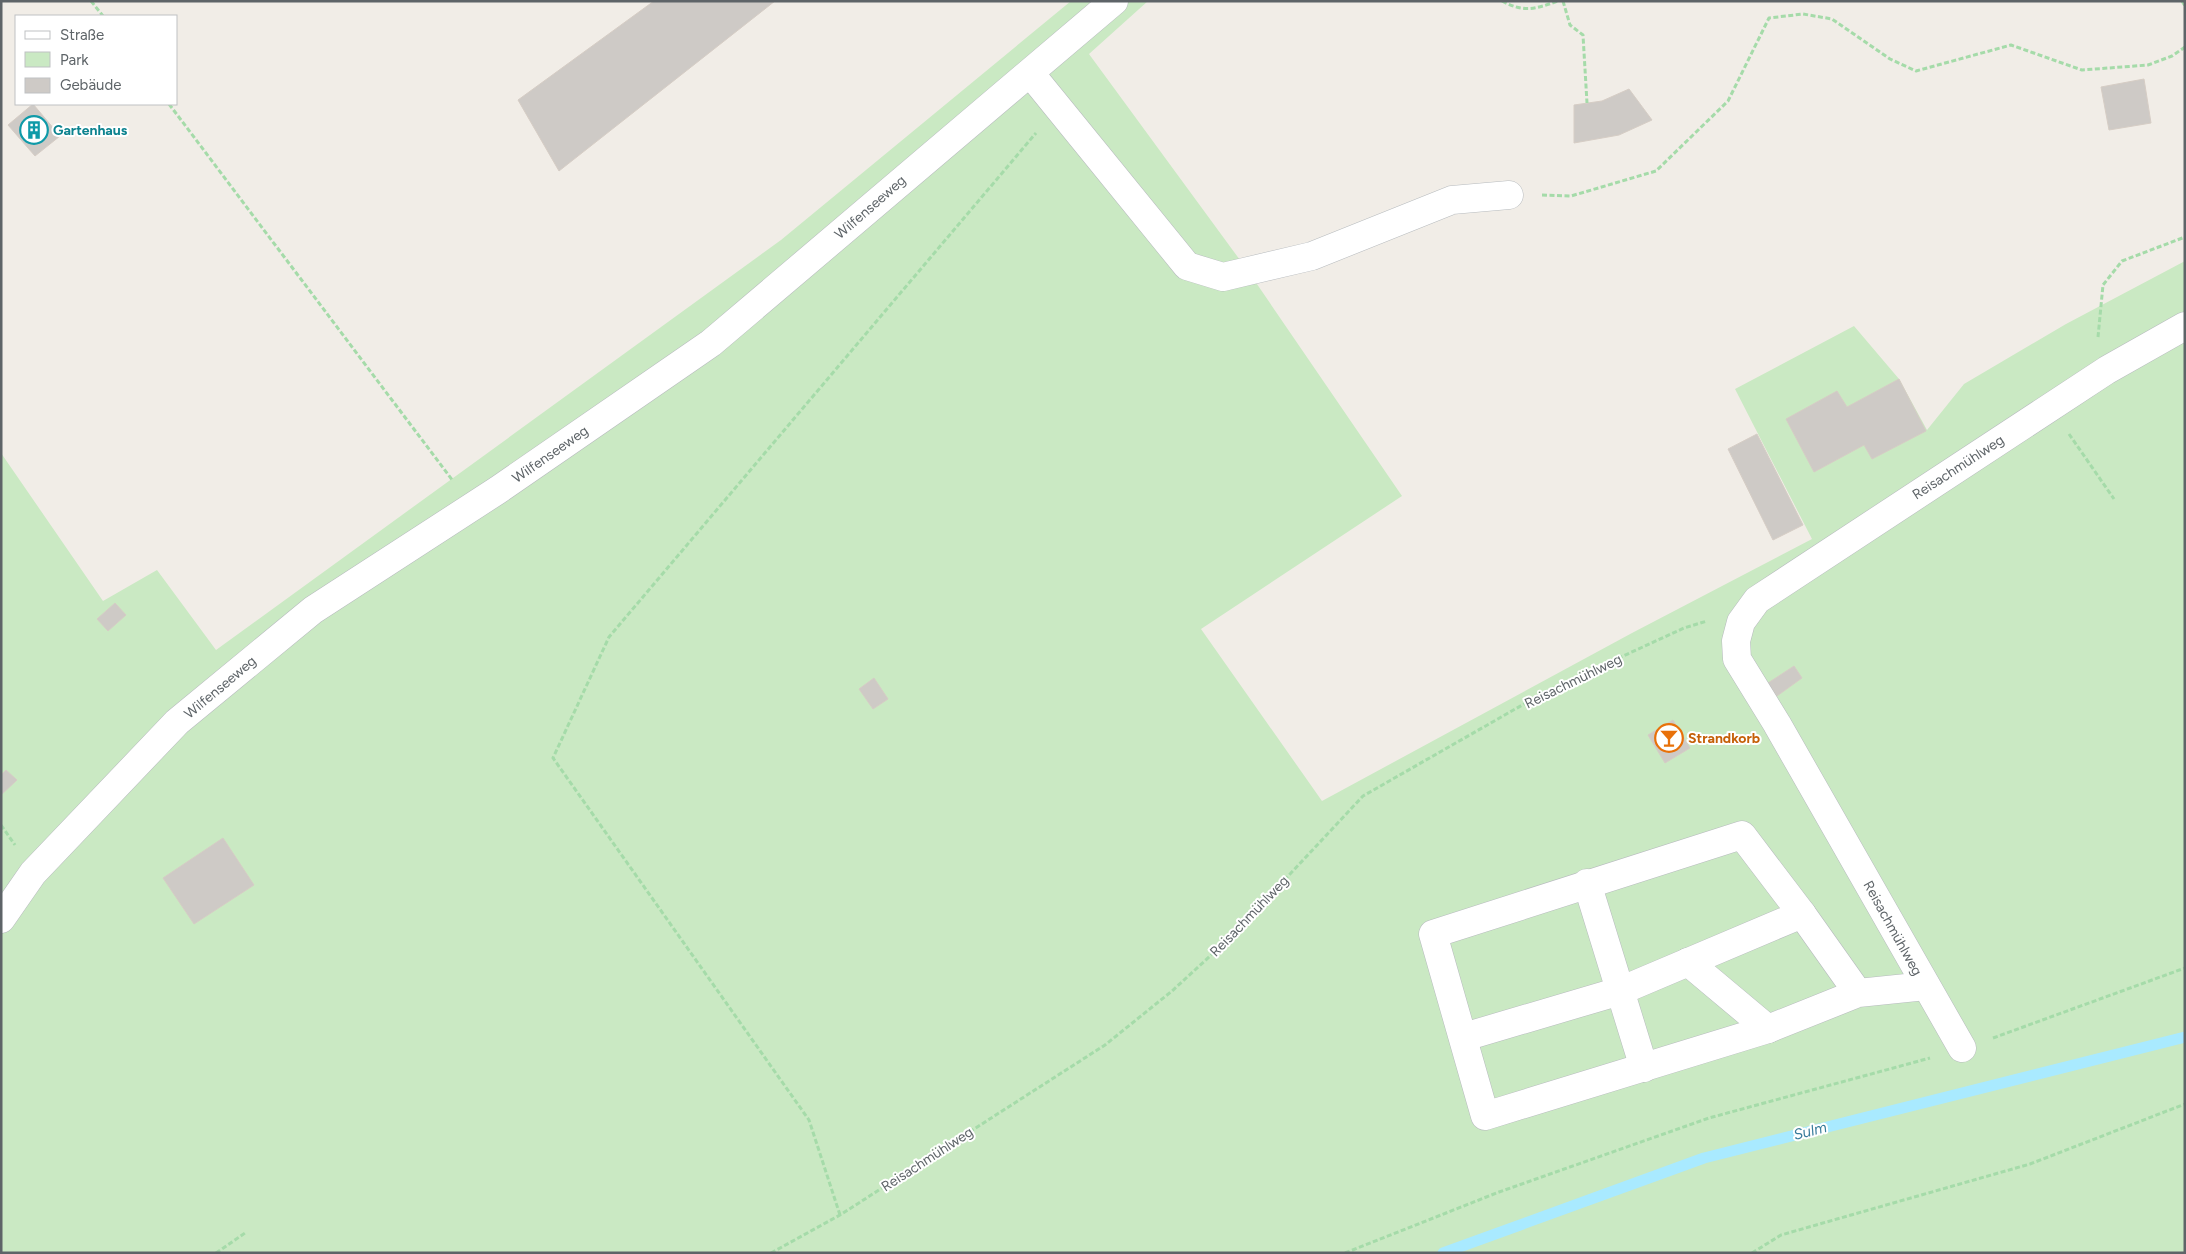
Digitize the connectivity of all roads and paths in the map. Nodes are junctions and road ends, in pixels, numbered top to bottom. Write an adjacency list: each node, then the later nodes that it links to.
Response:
1 (91, 1): 8 (path)
2 (1114, 1): 10 (street, Wilfenseeweg)
3 (1502, 1): 4 (path)
4 (1558, 1)
5 (1563, 1): 11 (path)
6 (2182, 1): 7 (path)
7 (2185, 6)
8 (102, 15)
9 (2185, 47): 14 (path)
10 (1030, 73): 13 (street); 20 (street, Wilfenseeweg)
11 (1588, 103)
12 (169, 105): 20 (path)
13 (1058, 107): 14 (street); 35 (path)
14 (1509, 195)
15 (2185, 237): 17 (path)
16 (2185, 326): 17 (street, Reisachmühlweg)
17 (2107, 370): 18 (street, Reisachmühlweg)
18 (2050, 407): 19 (path); 21 (street, Reisachmühlweg)
19 (2114, 499)
20 (471, 506): 24 (street, Wilfenseeweg)
21 (1741, 622): 27 (street, Reisachmühlweg); 35 (path, Reisachmühlweg)
22 (1587, 883): 23 (street); 28 (street); 31 (street)
23 (1802, 914): 25 (street); 29 (street)
24 (1, 919)
25 (1688, 962): 28 (street); 30 (street)
26 (2185, 968): 32 (path)
27 (1926, 986): 29 (street); 32 (street, Reisachmühlweg)
28 (1620, 991): 31 (street); 33 (street)
29 (1858, 993): 30 (street)
30 (1768, 1028): 33 (street)
31 (1464, 1037): 33 (street)
32 (1962, 1048): 39 (path)
33 (1644, 1068)
34 (2185, 1104): 40 (path)
35 (840, 1215): 38 (path, Reisachmühlweg)
36 (245, 1233): 37 (path)
37 (216, 1253)
38 (771, 1253)
39 (1345, 1253)
40 (1752, 1253)

